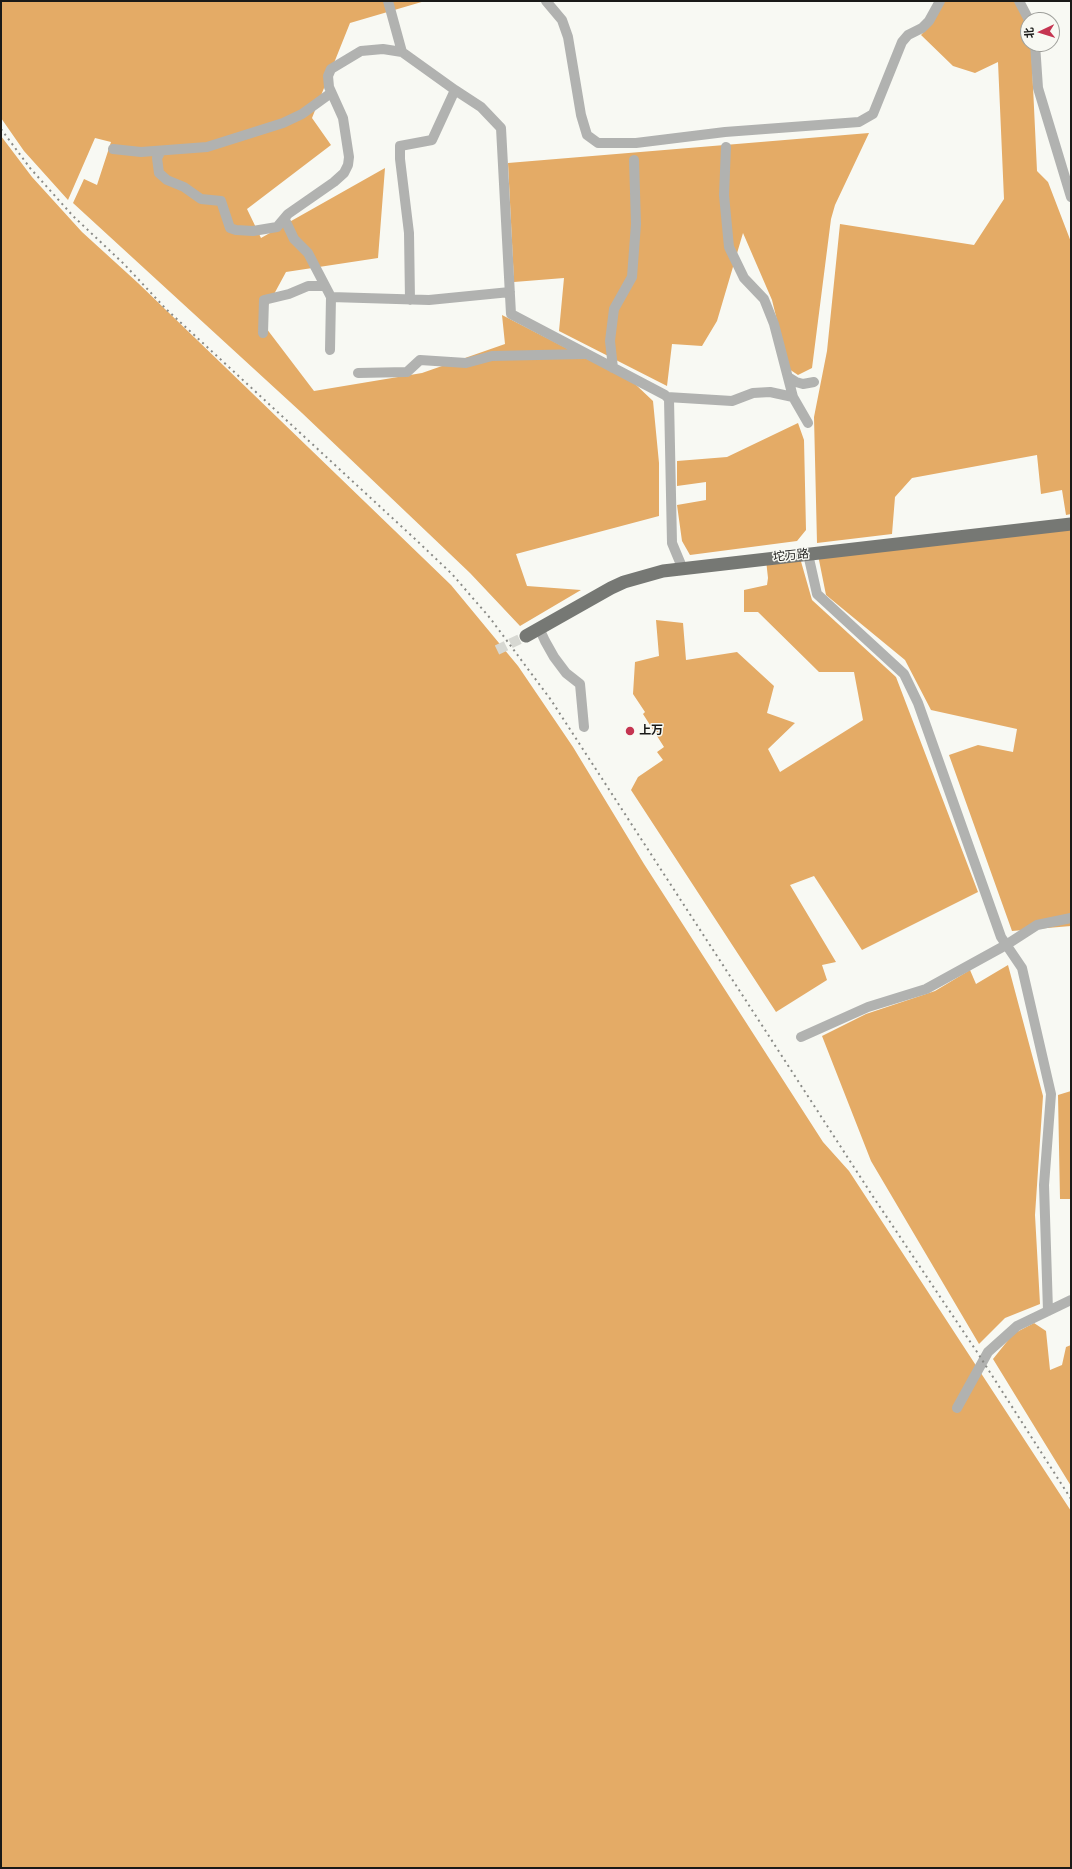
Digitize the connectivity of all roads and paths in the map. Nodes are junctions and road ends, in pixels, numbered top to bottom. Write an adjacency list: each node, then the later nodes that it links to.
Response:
1 (388, 1): 6 (street)
2 (546, 1): 3 (street)
3 (940, 1)
4 (1019, 1): 5 (street)
5 (1025, 12)
6 (402, 52): 8 (street); 9 (street)
7 (1036, 52): 14 (street)
8 (455, 90): 17 (street); 19 (street)
9 (331, 93): 12 (street); 15 (street)
10 (726, 147): 25 (street)
11 (113, 149): 12 (street)
12 (161, 151): 15 (street)
13 (634, 160): 23 (street)
14 (1071, 197)
15 (285, 220): 16 (street)
16 (325, 286): 18 (street); 20 (street)
17 (510, 292): 19 (street); 22 (street)
18 (331, 297): 19 (street); 21 (street)
19 (410, 300)
20 (263, 333)
21 (330, 350)
22 (586, 354): 23 (street); 24 (street)
23 (613, 368): 27 (street)
24 (358, 373)
25 (788, 377): 26 (street); 28 (street)
26 (814, 382)
27 (667, 397): 28 (street); 32 (street)
28 (794, 397): 29 (street)
29 (808, 422)
30 (1071, 524): 31 (main road, 坨万路)
31 (808, 554): 32 (main road, 坨万路); 37 (street)
32 (682, 567): 33 (main road, 坨万路)
33 (539, 628): 34 (main road, 坨万路); 35 (street)
34 (526, 636)
35 (584, 727)
36 (1071, 918): 37 (street)
37 (1006, 945): 38 (street); 40 (street)
38 (801, 1037)
39 (1071, 1300): 40 (street)
40 (1048, 1311): 41 (street)
41 (957, 1408)

